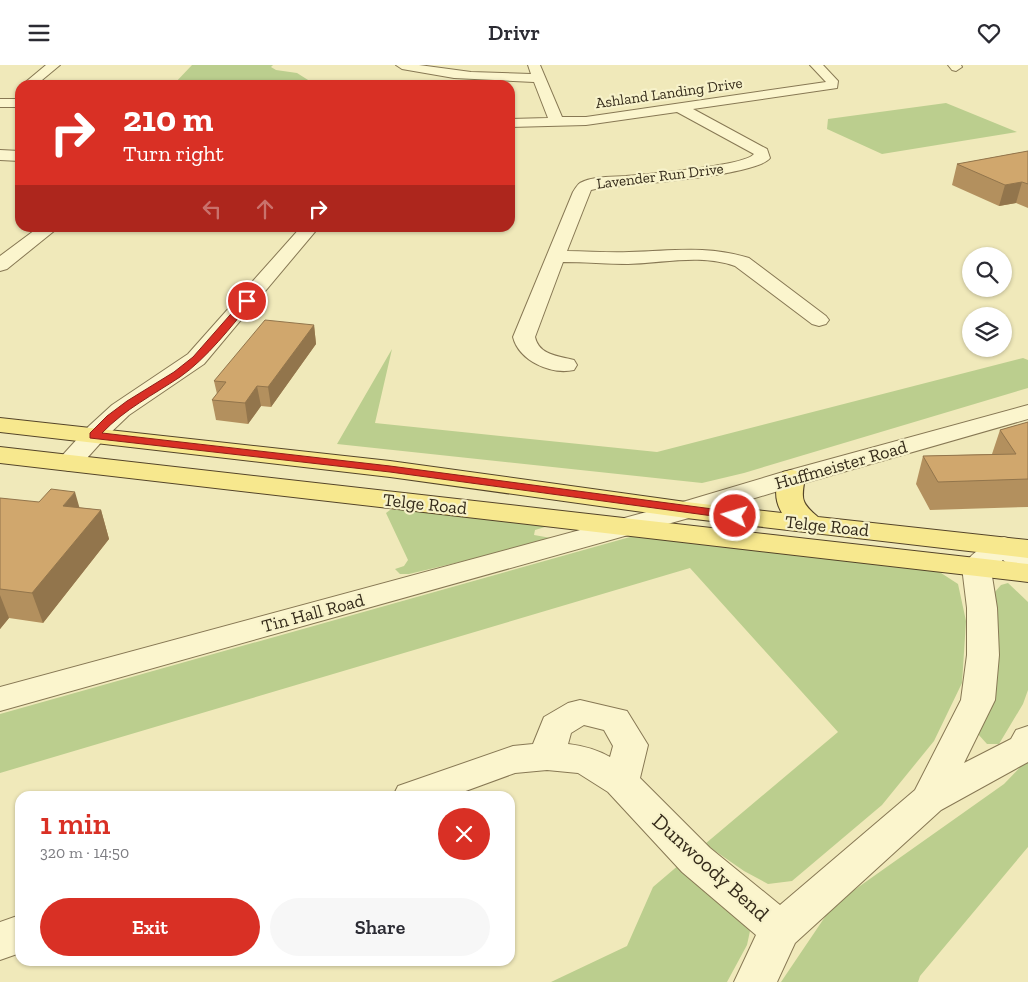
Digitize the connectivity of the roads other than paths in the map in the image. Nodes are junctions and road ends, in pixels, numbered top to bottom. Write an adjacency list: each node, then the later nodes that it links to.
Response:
1 (54, 65): 6 (street)
2 (402, 65): 5 (street)
3 (534, 65): 5 (street)
4 (816, 65): 9 (street, Ashland Landing Drive)
5 (540, 78): 11 (street)
6 (34, 80)
7 (15, 95): 8 (street)
8 (3, 103)
9 (680, 108): 11 (street, Ashland Landing Drive); 16 (street, Lavender Run Drive)
10 (515, 123): 11 (street, Ashland Landing Drive)
11 (557, 123)
12 (0, 155): 13 (street)
13 (15, 156)
14 (43, 232): 17 (street)
15 (307, 232): 22 (street)
16 (556, 255): 18 (street); 19 (street, Lavender Run Drive)
17 (0, 265)
18 (819, 320)
19 (566, 365)
20 (1028, 412): 25 (street, Huffmeister Road)
21 (0, 425): 22 (main road, Telge Road)
22 (94, 435): 24 (street); 26 (main road, Telge Road)
23 (0, 455): 24 (main road, Telge Road)
24 (69, 463): 28 (main road, Telge Road)
25 (792, 478): 26 (street, Huffmeister Road); 27 (main road)
26 (686, 510): 27 (main road, Telge Road); 28 (street, Huffmeister Road)
27 (810, 524): 29 (main road, Telge Road)
28 (625, 526): 30 (main road, Telge Road); 33 (street, Tin Hall Road)
29 (1016, 547): 30 (street); 31 (street)
30 (976, 567): 32 (main road, Telge Road); 38 (street)
31 (1028, 567)
32 (1028, 573)
33 (0, 699)
34 (1028, 739): 38 (street)
35 (548, 756): 36 (street, Dunwoody Bend); 36 (street); 37 (street, Dunwoody Bend)
36 (621, 782): 39 (street, Dunwoody Bend)
37 (425, 791)
38 (928, 800): 39 (street)
39 (780, 931): 42 (street)
40 (15, 936): 41 (street)
41 (0, 941)
42 (755, 982)

